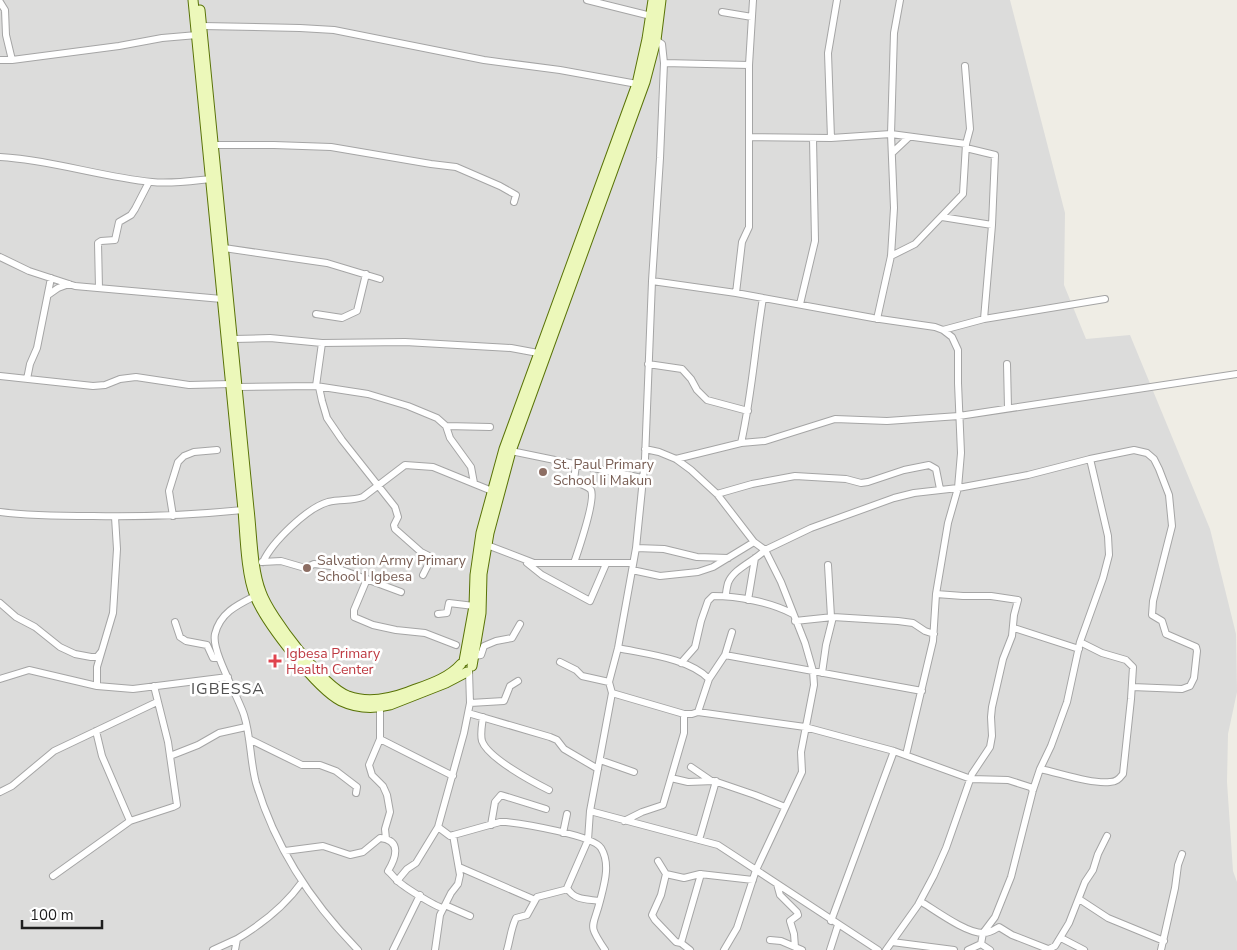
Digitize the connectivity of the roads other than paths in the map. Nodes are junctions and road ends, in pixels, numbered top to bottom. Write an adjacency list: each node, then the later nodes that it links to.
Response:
1 (193, 0): 14 (street)
2 (198, 0): 13 (street)
3 (587, 0): 11 (street)
4 (653, 0): 11 (street)
5 (661, 0): 15 (street)
6 (753, 0): 12 (street)
7 (837, 0): 26 (street)
8 (900, 0): 22 (street)
9 (0, 2): 17 (street)
10 (722, 12): 12 (street)
11 (651, 16): 21 (street)
12 (752, 17): 19 (street)
13 (202, 26): 21 (street); 27 (street)
14 (197, 35): 17 (street); 31 (street)
15 (656, 40): 18 (street); 73 (street)
16 (0, 60): 17 (street)
17 (12, 60)
18 (664, 63): 19 (street); 42 (street)
19 (749, 65): 23 (street)
20 (965, 66): 28 (street)
21 (637, 84): 57 (street)
22 (891, 134): 24 (street); 26 (street); 29 (street)
23 (750, 137): 25 (street); 45 (street)
24 (909, 137): 28 (street); 29 (street)
25 (813, 138): 26 (street); 50 (street)
26 (832, 138)
27 (214, 145): 33 (street); 36 (street)
28 (966, 146): 34 (street); 35 (street)
29 (892, 154): 38 (street)
30 (0, 157): 32 (street)
31 (210, 179): 32 (street); 48 (street)
32 (150, 182): 44 (street)
33 (514, 202)
34 (942, 217): 35 (street); 38 (street)
35 (992, 225): 53 (street)
36 (224, 248): 39 (street); 55 (street)
37 (0, 256): 40 (street)
38 (890, 256): 52 (street)
39 (366, 274): 41 (street); 51 (street)
40 (51, 278): 43 (street); 46 (street)
41 (380, 279)
42 (652, 281): 45 (street); 58 (street)
43 (70, 284): 44 (street); 46 (street)
44 (99, 288): 48 (street)
45 (736, 293): 47 (street)
46 (48, 295): 62 (street)
47 (763, 298): 50 (street); 66 (street)
48 (222, 299): 63 (street)
49 (1104, 299): 53 (street)
50 (800, 304): 52 (street)
51 (316, 314)
52 (877, 319): 54 (street)
53 (984, 319): 54 (street)
54 (943, 330): 67 (street)
55 (234, 339): 56 (street); 63 (street)
56 (322, 343): 57 (street); 64 (street)
57 (538, 353): 82 (street)
58 (648, 364): 66 (street); 71 (street)
59 (1006, 364): 65 (street)
60 (1237, 374): 65 (street)
61 (0, 376): 62 (street)
62 (27, 379): 63 (street)
63 (234, 386): 64 (street); 84 (street); 95 (street)
64 (318, 387): 68 (street); 79 (street)
65 (1008, 408): 67 (street)
66 (748, 411): 70 (street)
67 (959, 416): 70 (street); 80 (street)
68 (446, 426): 69 (street); 78 (street)
69 (490, 427)
70 (741, 443): 74 (street)
71 (645, 449): 74 (street); 77 (street)
72 (217, 450): 86 (street)
73 (511, 451): 76 (street); 89 (street)
74 (676, 459): 83 (street)
75 (1090, 459): 80 (street); 118 (street); 136 (street)
76 (576, 464): 77 (street); 96 (street)
77 (642, 478): 90 (street)
78 (474, 483): 79 (street); 82 (street)
79 (377, 486): 95 (street); 100 (street)
80 (958, 488): 81 (street); 103 (street)
81 (940, 489): 83 (street); 91 (street)
82 (492, 491): 108 (street)
83 (717, 494): 88 (street)
84 (243, 510): 86 (street); 105 (street)
85 (0, 512): 87 (street)
86 (173, 516): 87 (street)
87 (115, 517): 120 (street)
88 (754, 542): 91 (street); 92 (street)
89 (487, 545): 94 (street); 122 (street)
90 (636, 548): 92 (street); 99 (street)
91 (765, 550): 93 (street); 110 (street)
92 (730, 558): 99 (street)
93 (755, 558): 104 (street); 106 (street)
94 (528, 562): 96 (street); 97 (street)
95 (259, 563): 101 (street); 126 (street)
96 (574, 563): 97 (street)
97 (606, 564): 99 (street)
98 (828, 565): 111 (street)
99 (632, 566): 119 (street)
100 (423, 575)
101 (367, 579): 102 (street); 117 (street)
102 (401, 592)
103 (936, 594): 114 (street); 116 (street)
104 (726, 595): 106 (street); 125 (street)
105 (254, 596): 123 (street); 141 (street)
106 (748, 600): 110 (street)
107 (0, 603): 120 (street)
108 (474, 606): 109 (street); 126 (street)
109 (438, 614)
110 (794, 617): 111 (street); 127 (street)
111 (832, 617): 116 (street); 128 (street)
112 (175, 622): 123 (street)
113 (520, 624): 122 (street)
114 (1014, 628): 118 (street); 161 (street)
115 (732, 632): 121 (street)
116 (934, 634): 137 (street)
117 (456, 645)
118 (1080, 646): 136 (street); 157 (street)
119 (618, 648): 125 (street); 133 (street)
120 (102, 651): 134 (street)
121 (724, 655): 127 (street); 131 (street)
122 (474, 656): 126 (street)
123 (219, 658): 129 (street)
124 (560, 662): 133 (street)
125 (681, 663): 131 (street)
126 (467, 667): 140 (street); 141 (street)
127 (813, 671): 128 (street); 147 (street)
128 (822, 673): 137 (street)
129 (228, 677): 135 (street); 146 (street)
130 (0, 679): 134 (street)
131 (709, 679): 143 (street)
132 (518, 681): 140 (street)
133 (609, 682): 138 (street)
134 (97, 686): 135 (street)
135 (154, 686): 139 (street)
136 (1132, 687): 157 (street)
137 (922, 691): 152 (street)
138 (612, 693): 144 (street); 154 (street)
139 (157, 702): 148 (street); 153 (street)
140 (470, 703): 142 (street)
141 (380, 707): 150 (street)
142 (468, 712): 145 (street); 159 (street)
143 (698, 712): 144 (street); 147 (street)
144 (684, 714): 160 (street)
145 (482, 717): 156 (street); 163 (street)
146 (246, 727): 149 (street); 153 (street)
147 (805, 727): 151 (street); 167 (street)
148 (96, 731): 165 (street); 171 (street)
149 (249, 739): 166 (street); 181 (street)
150 (380, 739): 159 (street); 178 (street)
151 (894, 751): 152 (street); 201 (street)
152 (906, 755): 161 (street)
153 (170, 756): 171 (street)
154 (600, 760): 156 (street); 158 (street)
155 (691, 767): 162 (street)
156 (598, 769): 169 (street)
157 (1040, 769): 164 (street)
158 (634, 772)
159 (453, 776): 174 (street)
160 (671, 778): 162 (street); 172 (street)
161 (971, 779): 164 (street); 198 (street)
162 (713, 781): 167 (street); 180 (street)
163 (549, 790)
164 (1033, 790): 203 (street)
165 (0, 792)
166 (356, 793)
167 (785, 808): 185 (street)
168 (546, 809): 173 (street)
169 (590, 811): 172 (street); 179 (street)
170 (566, 814): 175 (street)
171 (130, 821): 188 (street)
172 (624, 821): 180 (street)
173 (491, 825): 175 (street); 176 (street)
174 (438, 827): 176 (street); 190 (street)
175 (563, 833): 179 (street)
176 (454, 835): 184 (street)
177 (1107, 836): 195 (street)
178 (386, 839): 181 (street); 190 (street)
179 (588, 840): 193 (street); 197 (street)
180 (699, 840): 185 (street)
181 (285, 851): 191 (street)
182 (1182, 854): 207 (street)
183 (658, 861): 186 (street)
184 (459, 867): 196 (street); 199 (street)
185 (756, 870): 189 (street); 192 (street)
186 (666, 874): 187 (street); 209 (street)
187 (701, 874): 189 (street); 209 (street)
188 (53, 876)
189 (753, 880): 220 (street)
190 (397, 881): 194 (street)
191 (302, 882): 205 (street); 214 (street)
192 (778, 884): 201 (street); 211 (street)
193 (568, 889): 196 (street); 197 (street)
194 (420, 895): 199 (street); 215 (street)
195 (1079, 899): 204 (street); 207 (street)
196 (535, 900): 217 (street)
197 (600, 901): 218 (street)
198 (920, 901): 203 (street); 208 (street)
199 (444, 906): 200 (street); 216 (street)
200 (470, 916)
201 (831, 921): 202 (street)
202 (838, 925): 222 (street); 223 (street)
203 (983, 934): 210 (street); 228 (street)
204 (1061, 938): 228 (street); 229 (street)
205 (237, 939): 212 (street); 213 (street)
206 (770, 940): 211 (street)
207 (1164, 941): 230 (street)
208 (892, 942): 224 (street); 225 (street)
209 (681, 943): 219 (street)
210 (981, 944): 226 (street); 227 (street)
211 (795, 947): 221 (street)
212 (213, 950)
213 (235, 950)
214 (358, 950)
215 (392, 950)
216 (435, 950)
217 (507, 950)
218 (605, 950)
219 (690, 950)
220 (724, 950)
221 (802, 950)
222 (830, 950)
223 (878, 950)
224 (886, 950)
225 (954, 950)
226 (968, 950)
227 (990, 950)
228 (1048, 950)
229 (1084, 950)
230 (1161, 950)

